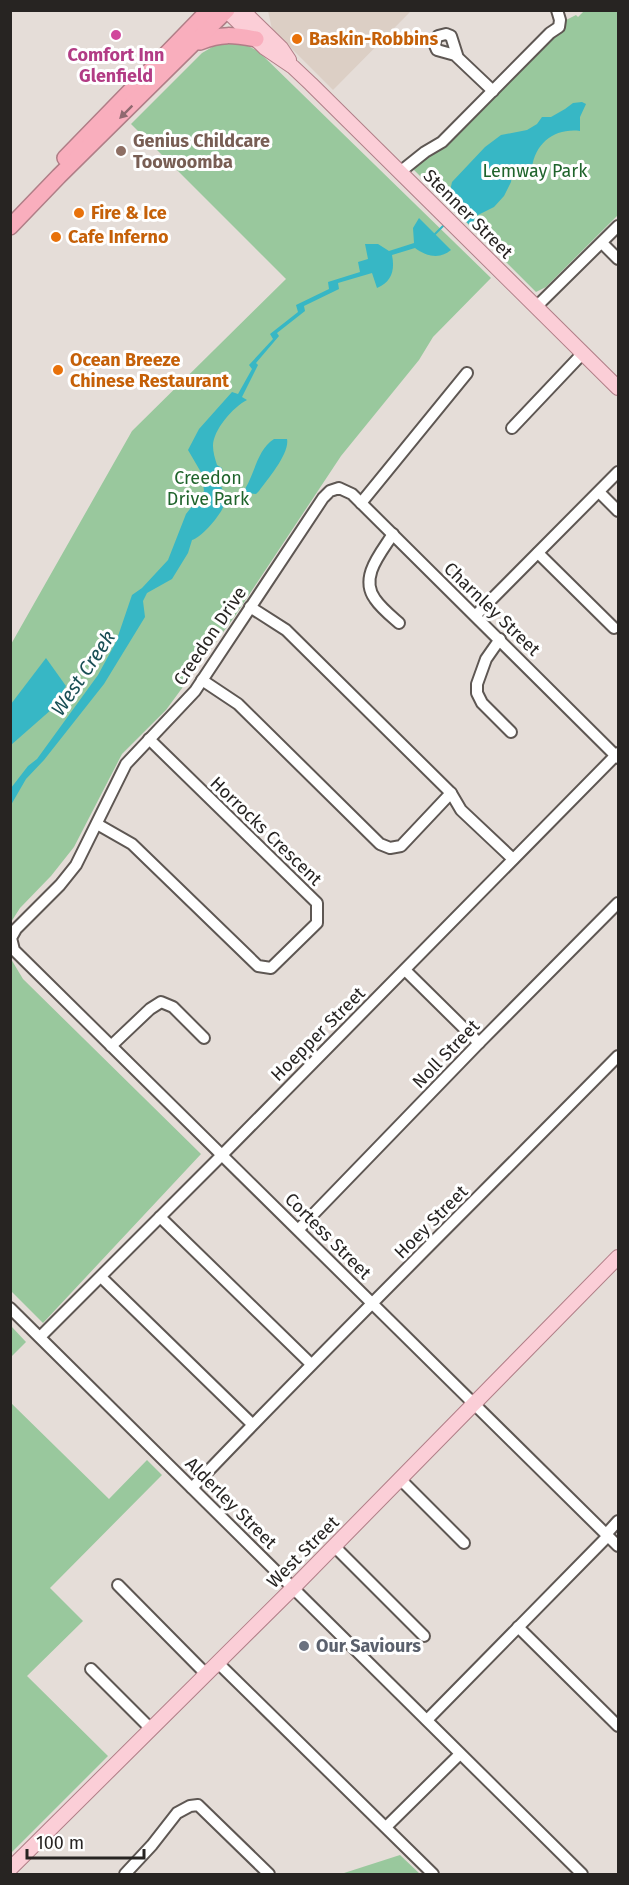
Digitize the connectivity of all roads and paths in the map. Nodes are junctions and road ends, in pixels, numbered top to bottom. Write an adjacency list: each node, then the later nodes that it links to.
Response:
1 (196, 10): 6 (main road)
2 (209, 10): 6 (highway)
3 (260, 10): 7 (main road)
4 (230, 11): 7 (main road, Stenner Street); 8 (highway)
5 (558, 15): 10 (street)
6 (190, 29): 12 (highway)
7 (261, 37): 8 (highway); 11 (main road, Stenner Street)
8 (193, 45): 12 (highway, one-way to 12)
9 (458, 58): 10 (street)
10 (493, 91): 11 (street)
11 (400, 172): 16 (main road, Stenner Street)
12 (13, 215)
13 (618, 226): 14 (street)
14 (602, 243): 15 (street); 16 (street)
15 (618, 259)
16 (536, 307): 17 (main road, Stenner Street)
17 (583, 353): 19 (main road, Stenner Street); 20 (street)
18 (467, 373): 24 (street)
19 (618, 388)
20 (512, 428)
21 (618, 472): 23 (street)
22 (339, 488): 24 (street, Charnley Street); 28 (street, Creedon Drive)
23 (599, 492): 25 (street); 27 (street)
24 (361, 503): 26 (street, Charnley Street)
25 (618, 511)
26 (393, 534): 29 (street, Charnley Street); 30 (street)
27 (538, 553): 29 (street); 31 (street)
28 (250, 607): 33 (street, Creedon Drive); 37 (street)
29 (476, 615): 32 (street, Charnley Street)
30 (399, 623)
31 (614, 628)
32 (500, 639): 34 (street); 36 (street, Charnley Street)
33 (202, 680): 35 (street, Creedon Drive); 37 (street)
34 (511, 732)
35 (149, 739): 38 (street, Creedon Drive); 38 (street, Horrocks Crescent)
36 (618, 755): 39 (street, Hoepper Street)
37 (451, 793): 39 (street)
38 (97, 824): 41 (street, Creedon Drive)
39 (513, 859): 42 (street, Hoepper Street)
40 (618, 903): 44 (street, Noll Street)
41 (14, 950): 45 (street, Cortess Street)
42 (405, 970): 44 (street); 47 (street, Hoepper Street)
43 (204, 1038): 45 (street)
44 (479, 1043): 49 (street, Noll Street)
45 (111, 1046): 47 (street, Cortess Street)
46 (618, 1056): 52 (street, Hoey Street)
47 (222, 1155): 48 (street, Hoepper Street); 49 (street, Cortess Street)
48 (160, 1217): 51 (street, Hoepper Street); 55 (street)
49 (299, 1229): 52 (street, Cortess Street)
50 (618, 1257): 56 (main road, West Street)
51 (101, 1277): 54 (street, Hoepper Street); 57 (street)
52 (373, 1304): 55 (street, Hoey Street); 56 (street, Cortess Street)
53 (10, 1308): 54 (street, Alderley Street)
54 (40, 1337): 59 (street, Alderley Street)
55 (311, 1364): 57 (street, Hoey Street)
56 (474, 1404): 58 (main road, West Street); 61 (street, Cortess Street)
57 (252, 1424): 59 (street, Hoey Street)
58 (400, 1479): 62 (street); 63 (main road, West Street)
59 (192, 1488): 66 (street, Alderley Street)
60 (618, 1521): 61 (street)
61 (607, 1535): 64 (street, Cortess Street); 67 (street)
62 (464, 1543)
63 (334, 1546): 66 (main road, West Street); 68 (street)
64 (618, 1546)
65 (118, 1585): 71 (street)
66 (293, 1588): 69 (main road, West Street); 72 (street, Alderley Street)
67 (518, 1628): 72 (street); 73 (street)
68 (424, 1635)
69 (218, 1663): 71 (main road, West Street); 76 (street)
70 (91, 1668): 74 (street)
71 (206, 1674): 74 (main road, West Street)
72 (427, 1720): 75 (street, Alderley Street)
73 (618, 1726)
74 (151, 1729): 77 (main road, West Street)
75 (460, 1754): 76 (street); 81 (street, Alderley Street)
76 (386, 1827): 80 (street)
77 (10, 1869)
78 (125, 1875): 79 (street)
79 (269, 1875)
80 (433, 1875)
81 (582, 1875)

